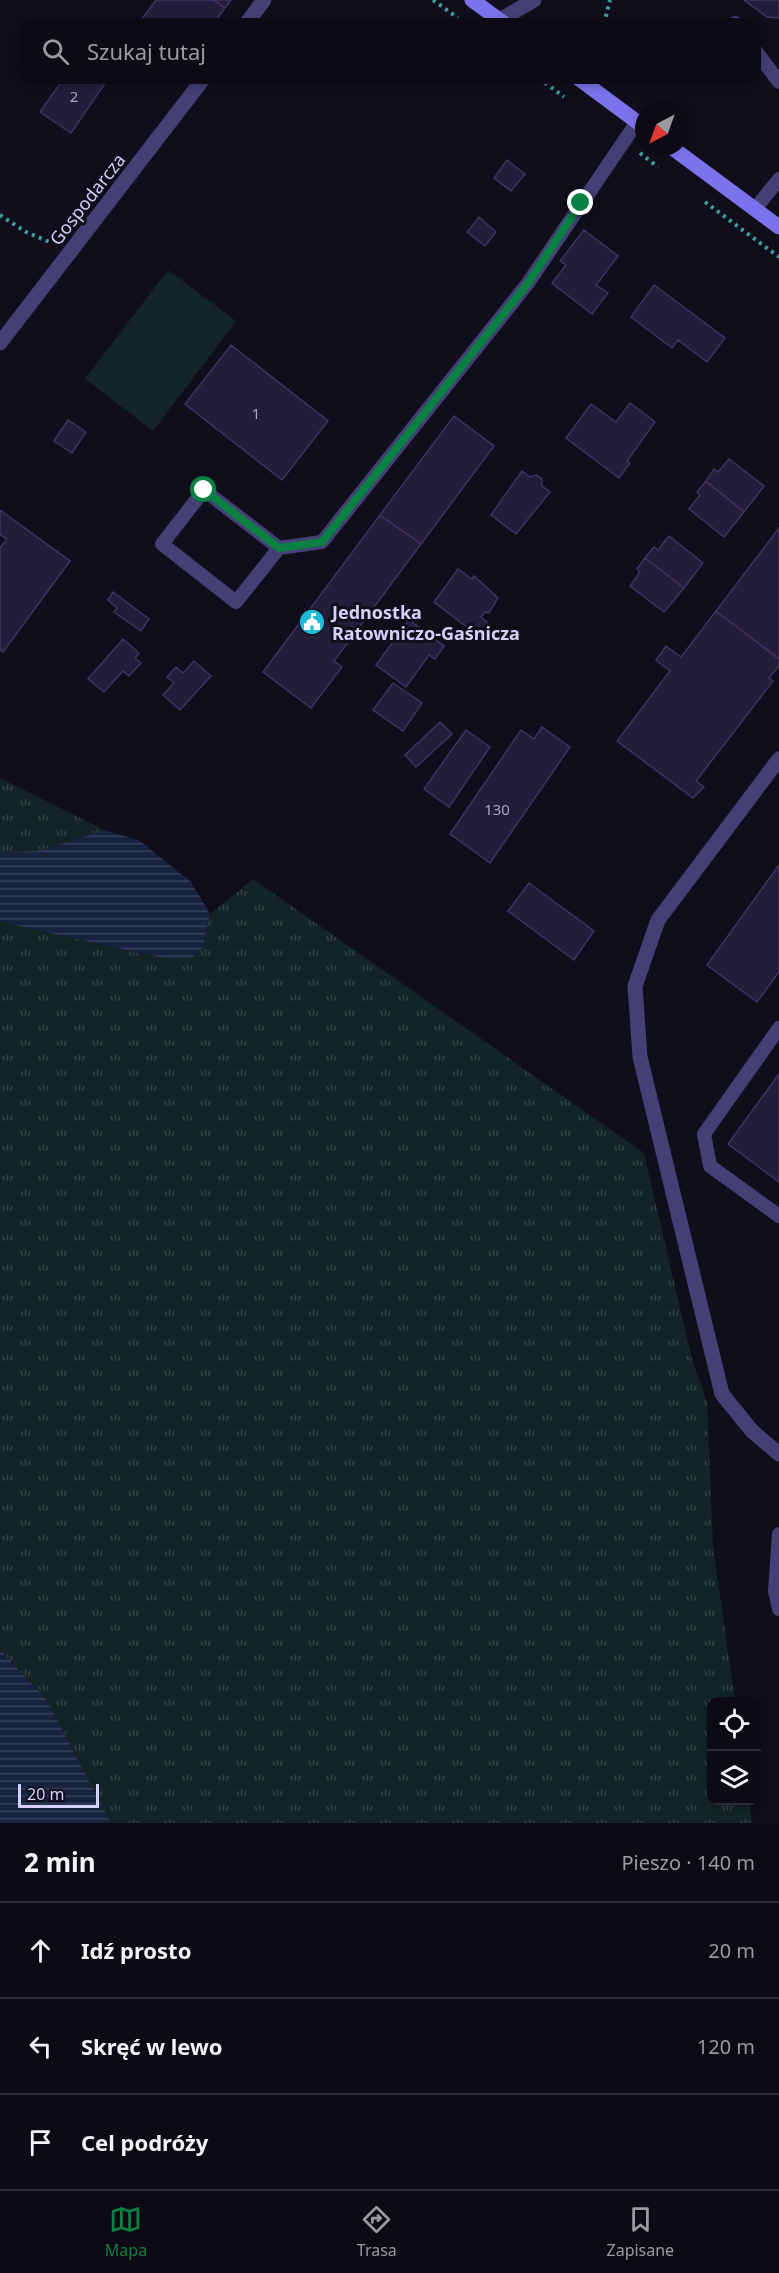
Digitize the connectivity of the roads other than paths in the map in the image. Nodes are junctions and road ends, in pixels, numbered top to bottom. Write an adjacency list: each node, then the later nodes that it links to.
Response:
1 (264, 0): 4 (street)
2 (472, 0): 5 (main road)
3 (534, 0): 6 (street)
4 (250, 18)
5 (497, 18)
6 (508, 18)
7 (761, 58): 8 (lane)
8 (779, 82)
9 (199, 84): 17 (street, Gospodarcza)
10 (586, 84): 11 (main road)
11 (635, 121)
12 (635, 133): 18 (lane)
13 (683, 156): 15 (main road)
14 (779, 179): 15 (lane)
15 (755, 209): 16 (main road)
16 (779, 227)
17 (0, 344)
18 (279, 548): 18 (lane)
19 (779, 759): 22 (street)
20 (779, 1028): 21 (lane)
21 (779, 1216)
22 (779, 1454)
23 (779, 1534): 24 (lane)
24 (779, 1609)

